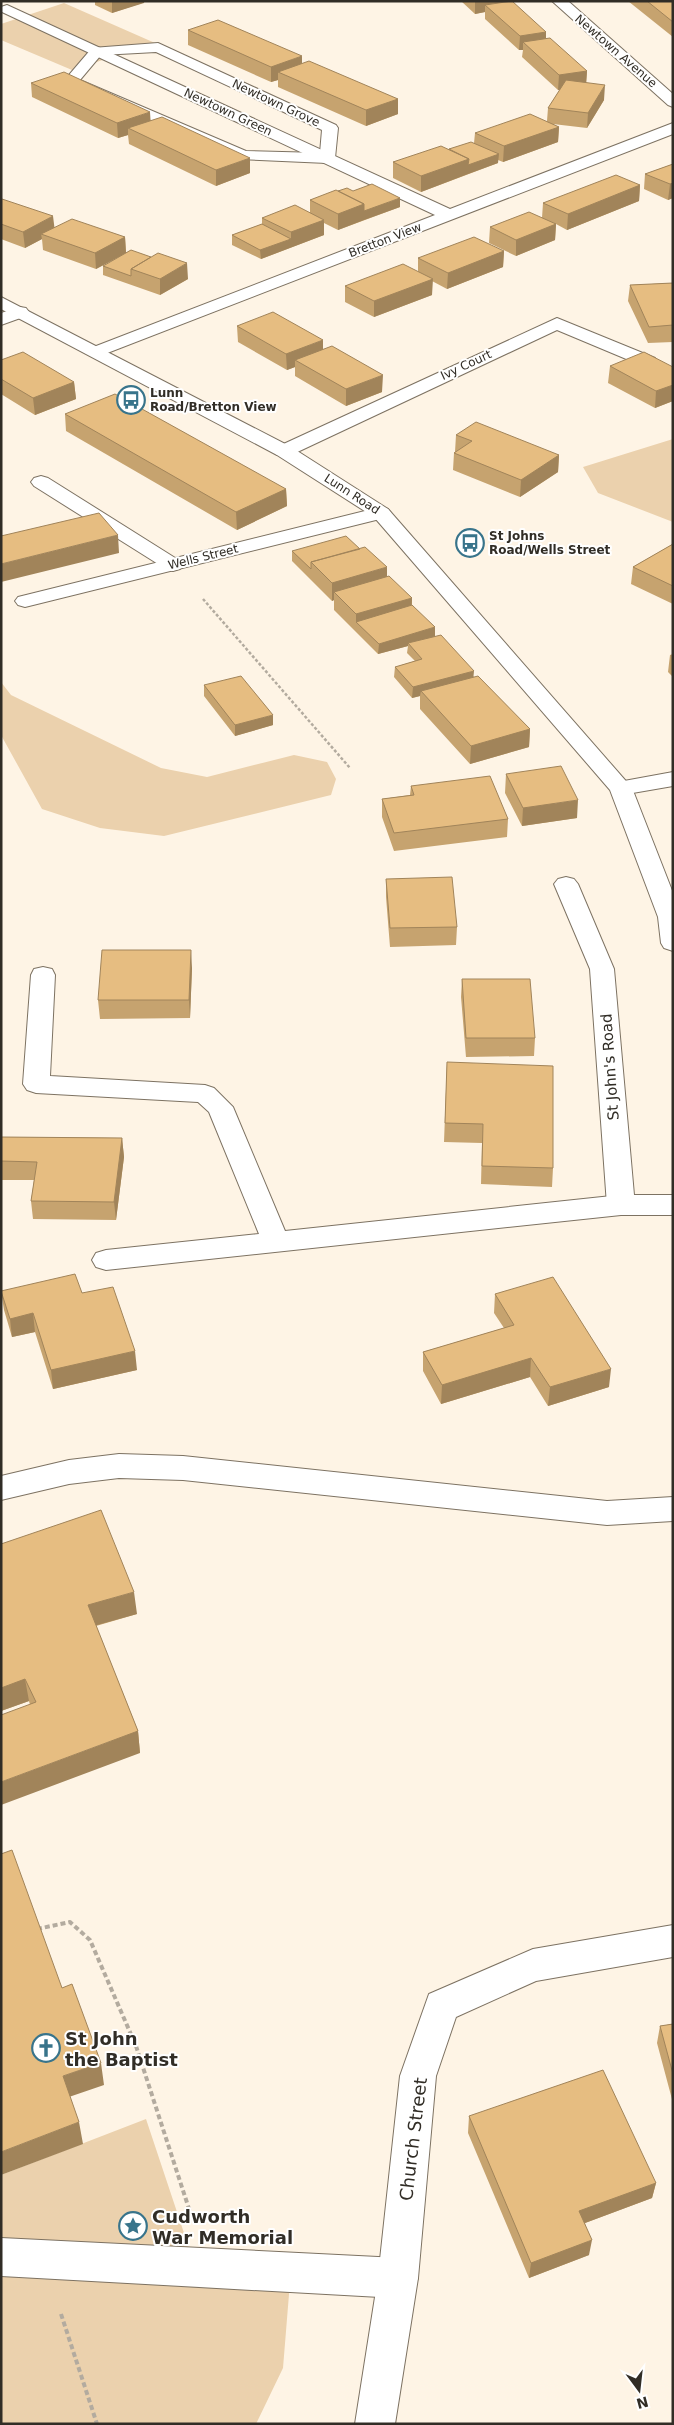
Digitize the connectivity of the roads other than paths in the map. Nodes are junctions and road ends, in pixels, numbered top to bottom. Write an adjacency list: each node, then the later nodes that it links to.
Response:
1 (30, 1): 3 (street)
2 (559, 1): 5 (street, Newtown Avenue)
3 (4, 10): 4 (street, Newtown Green)
4 (97, 51): 7 (street, Newtown Green); 7 (street, Newtown Grove); 7 (street)
5 (673, 102)
6 (673, 128): 8 (street, Bretton View)
7 (328, 158): 8 (street, Newtown Green)
8 (449, 215): 12 (street, Bretton View)
9 (1, 302): 10 (street, Lunn Road)
10 (20, 312): 11 (street); 12 (street, Lunn Road)
11 (1, 320)
12 (97, 352): 14 (street, Lunn Road)
13 (649, 362): 14 (street, Ivy Court)
14 (284, 450): 16 (street, Lunn Road)
15 (41, 482): 17 (street)
16 (382, 513): 17 (street, Wells Street); 20 (street, Lunn Road)
17 (173, 565): 18 (street, Wells Street)
18 (25, 601)
19 (673, 779): 20 (street)
20 (622, 788): 22 (street)
21 (566, 884): 25 (street, St John's Road)
22 (671, 917): 23 (street)
23 (673, 943)
24 (43, 975): 27 (street)
25 (621, 1205): 26 (street); 27 (street)
26 (673, 1205)
27 (276, 1242): 28 (street)
28 (106, 1260)
29 (1, 1488): 30 (street)
30 (673, 1509)
31 (673, 1941): 33 (street, Church Street)
32 (1, 2257): 33 (street)
33 (398, 2278): 34 (street, Church Street)
34 (375, 2424)

